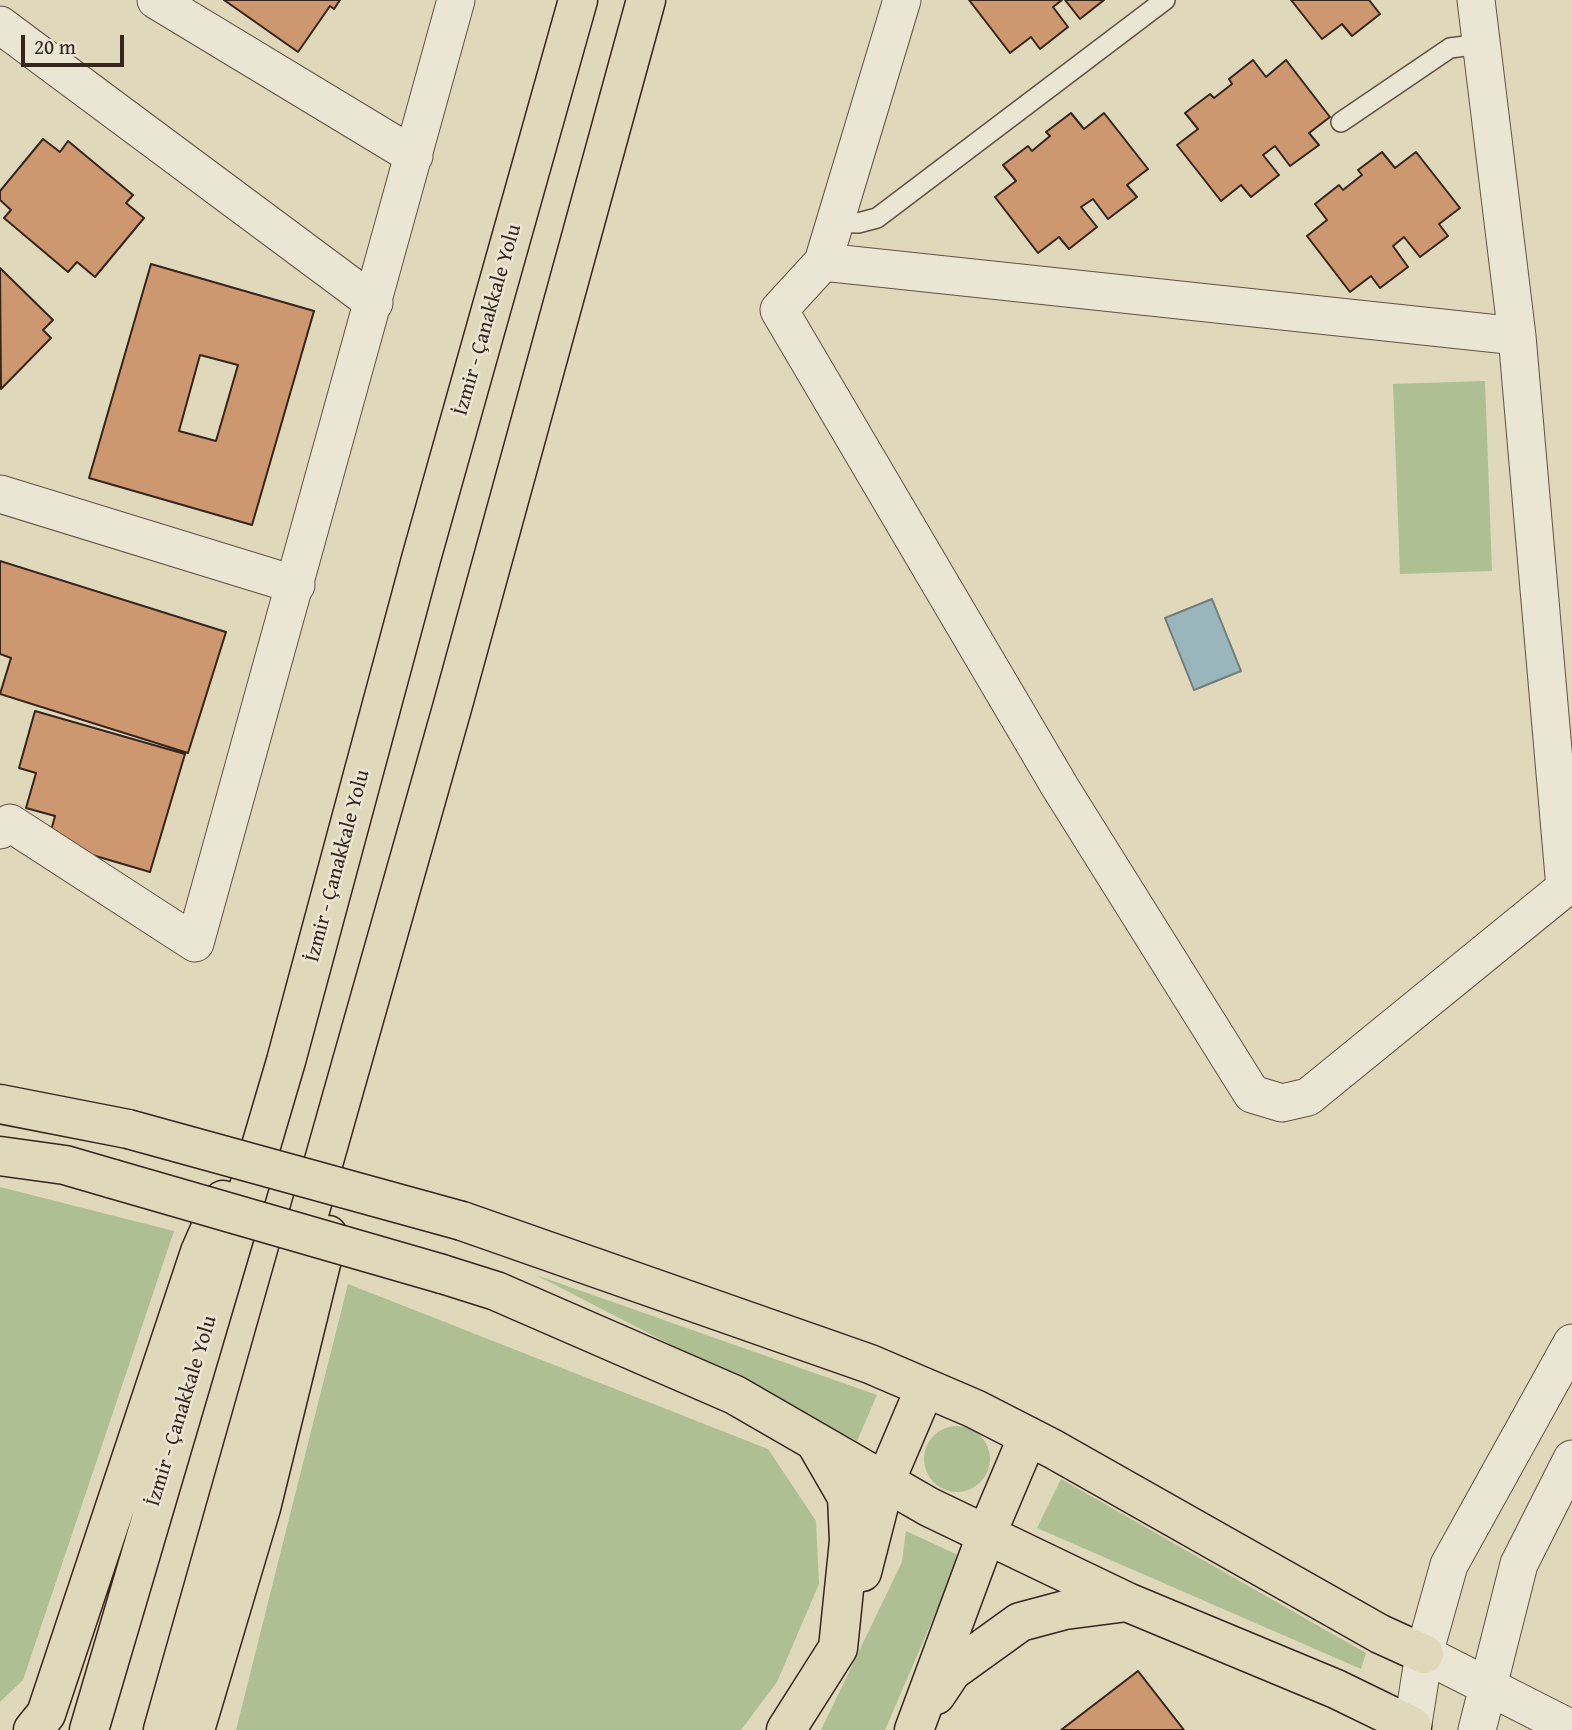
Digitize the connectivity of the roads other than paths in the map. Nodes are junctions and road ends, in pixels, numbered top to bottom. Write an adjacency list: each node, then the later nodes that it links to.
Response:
1 (156, 0): 11 (street)
2 (456, 0): 11 (street)
3 (578, 0): 21 (highway, İzmir - Çanakkale Yolu)
4 (646, 0): 18 (highway)
5 (902, 0): 12 (street)
6 (1165, 0): 12 (lane)
7 (1476, 0): 9 (street)
8 (0, 25): 14 (street)
9 (1481, 44): 10 (lane); 15 (street)
10 (1341, 122)
11 (414, 156): 14 (street)
12 (835, 222): 13 (street)
13 (823, 262): 15 (street); 20 (street)
14 (374, 303): 17 (street)
15 (1517, 336): 20 (street)
16 (0, 494): 17 (street)
17 (296, 584): 19 (street)
18 (452, 708): 40 (highway); 41 (highway)
19 (3, 821)
20 (1568, 885)
21 (286, 1061): 38 (highway); 39 (highway, İzmir - Çanakkale Yolu)
22 (0, 1104): 25 (highway, bridge)
23 (0, 1156): 27 (highway, bridge)
24 (1572, 1343): 33 (street)
25 (925, 1388): 26 (highway); 29 (highway)
26 (1028, 1436): 30 (highway); 33 (highway)
27 (817, 1445): 29 (highway); 32 (highway)
28 (1572, 1459): 34 (street)
29 (885, 1482): 30 (highway); 32 (highway)
30 (987, 1533): 31 (highway); 35 (highway)
31 (1127, 1602): 35 (highway); 36 (highway)
32 (838, 1648): 42 (highway)
33 (1424, 1654): 34 (street); 36 (street)
34 (1486, 1685): 37 (street); 43 (street)
35 (917, 1723)
36 (1415, 1729)
37 (1572, 1729)
38 (33, 1730)
39 (89, 1730)
40 (163, 1730)
41 (195, 1730)
42 (786, 1730)
43 (1477, 1730)

